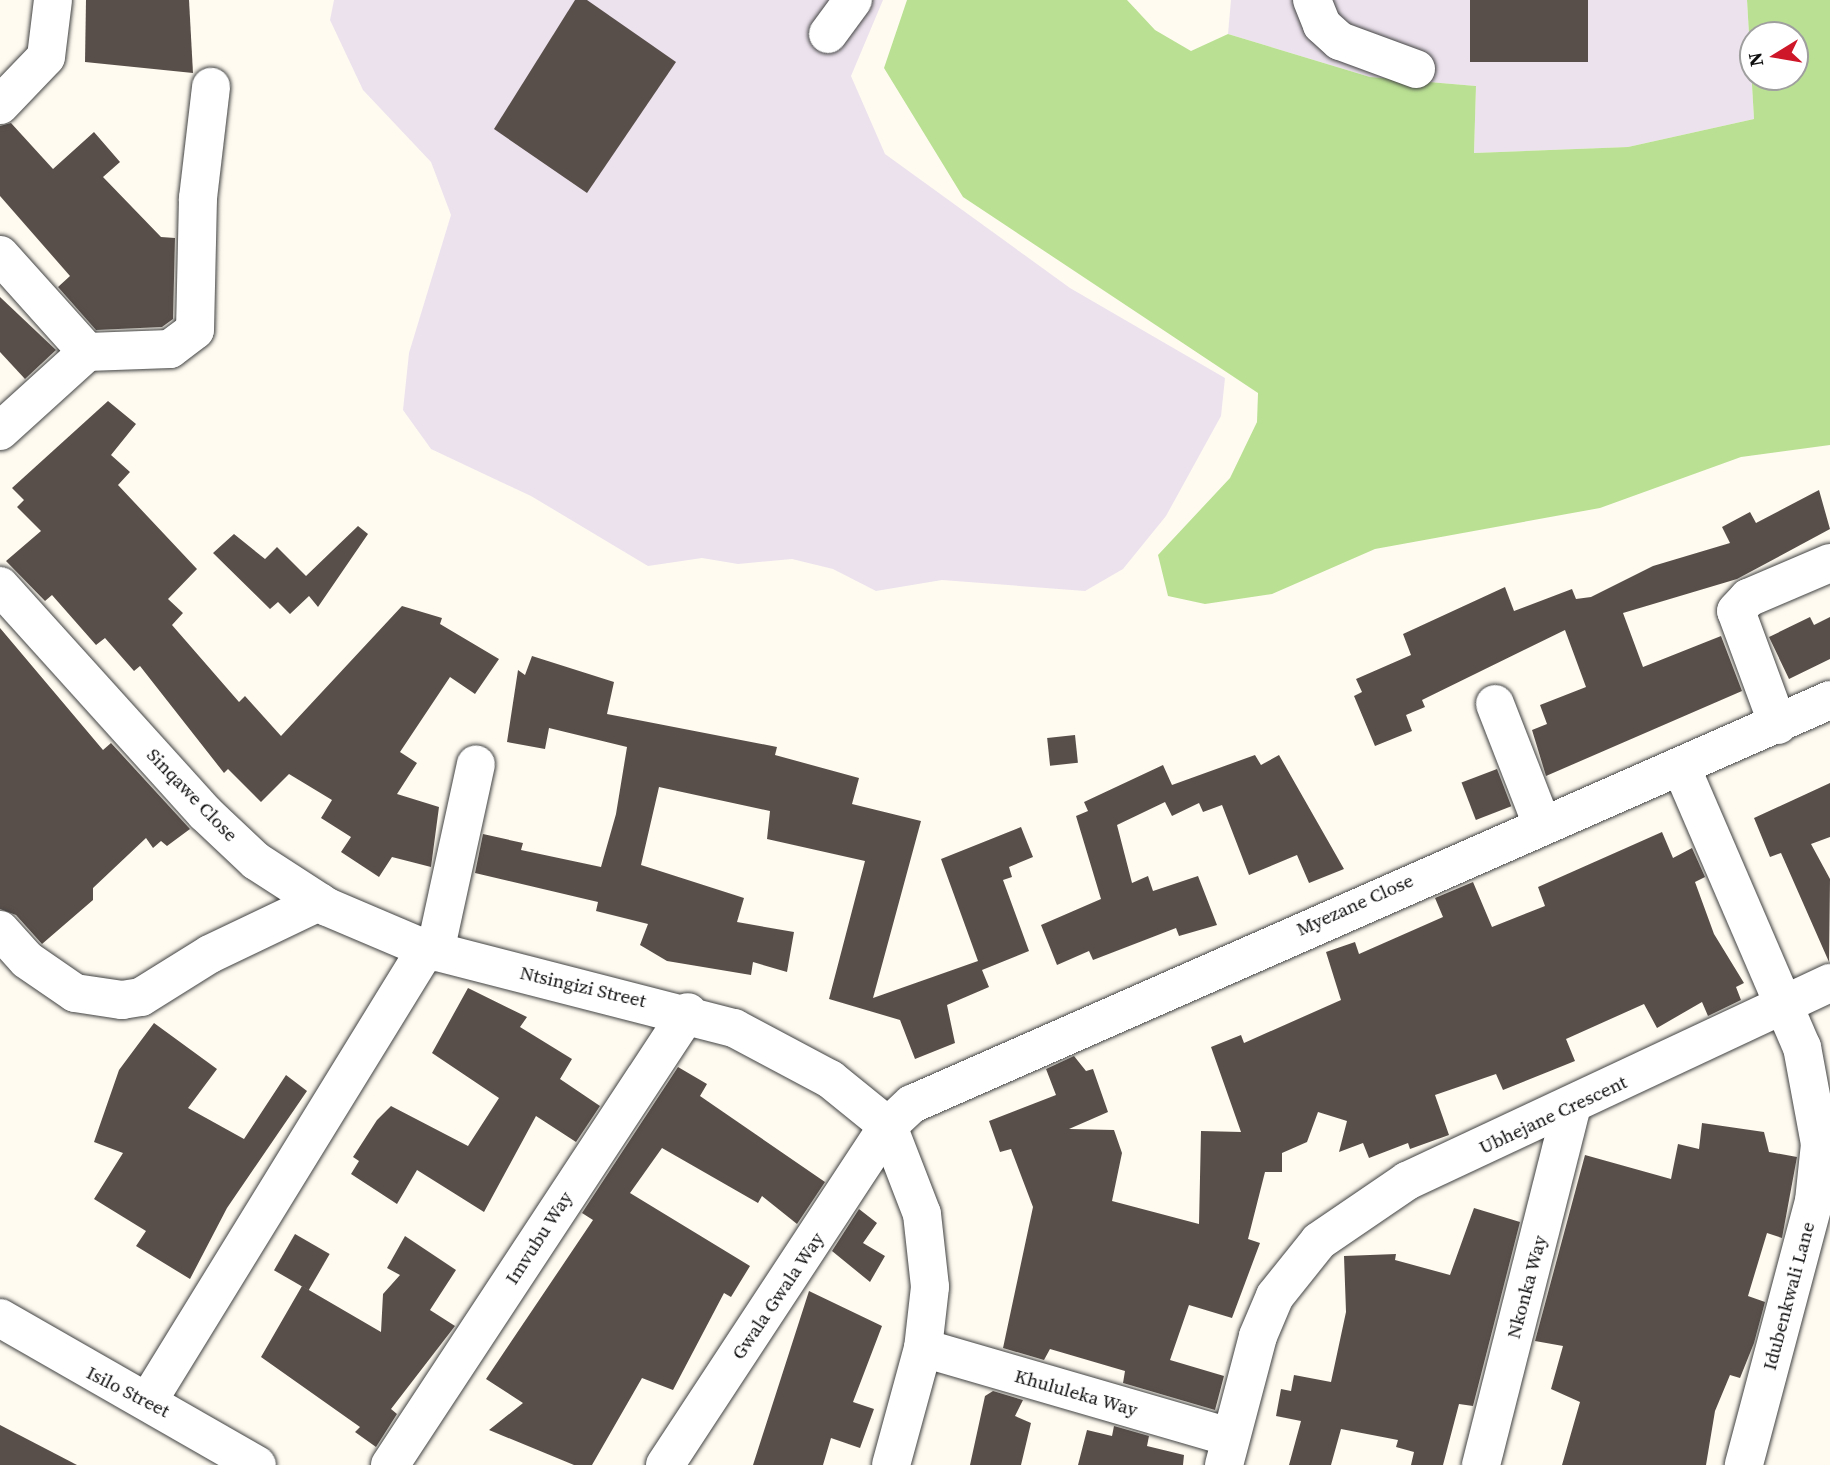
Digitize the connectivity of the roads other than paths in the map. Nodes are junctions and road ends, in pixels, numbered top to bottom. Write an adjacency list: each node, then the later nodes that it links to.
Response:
1 (53, 0): 7 (street)
2 (853, 0): 4 (street)
3 (1312, 0): 5 (street)
4 (828, 34)
5 (1416, 69)
6 (211, 87): 9 (street)
7 (0, 105)
8 (0, 255): 9 (street)
9 (87, 352): 10 (street)
10 (0, 431)
11 (1830, 563): 15 (street)
12 (0, 586): 19 (street, Sinqawe Close)
13 (1830, 700): 15 (street, Myezane Close)
14 (1495, 704): 18 (street)
15 (1778, 725): 17 (street, Myezane Close)
16 (476, 764): 21 (street)
17 (1682, 769): 18 (street, Myezane Close); 23 (street)
18 (1541, 822): 26 (street, Myezane Close)
19 (319, 902): 20 (street); 21 (street, Sinqawe Close)
20 (0, 930)
21 (430, 950): 24 (street, Ntsingizi Street); 29 (street)
22 (1830, 983): 23 (street, Ubhejane Crescent)
23 (1786, 1004): 25 (street, Ubhejane Crescent); 36 (street, Idubenkwali Lane)
24 (688, 1012): 26 (street, Ntsingizi Street); 32 (street, Imvubu Way)
25 (1571, 1109): 30 (street, Ubhejane Crescent); 35 (street, Nkonka Way)
26 (888, 1126): 28 (street, Ntsingizi Street); 33 (street, Gwala Gwala Way)
27 (0, 1318): 29 (street, Isilo Street)
28 (922, 1348): 30 (street, Khululeka Way); 34 (street, Ntsingizi Street)
29 (148, 1401): 31 (street, Isilo Street)
30 (1227, 1451)
31 (257, 1465)
32 (390, 1465)
33 (665, 1465)
34 (891, 1465)
35 (1481, 1465)
36 (1744, 1465)

